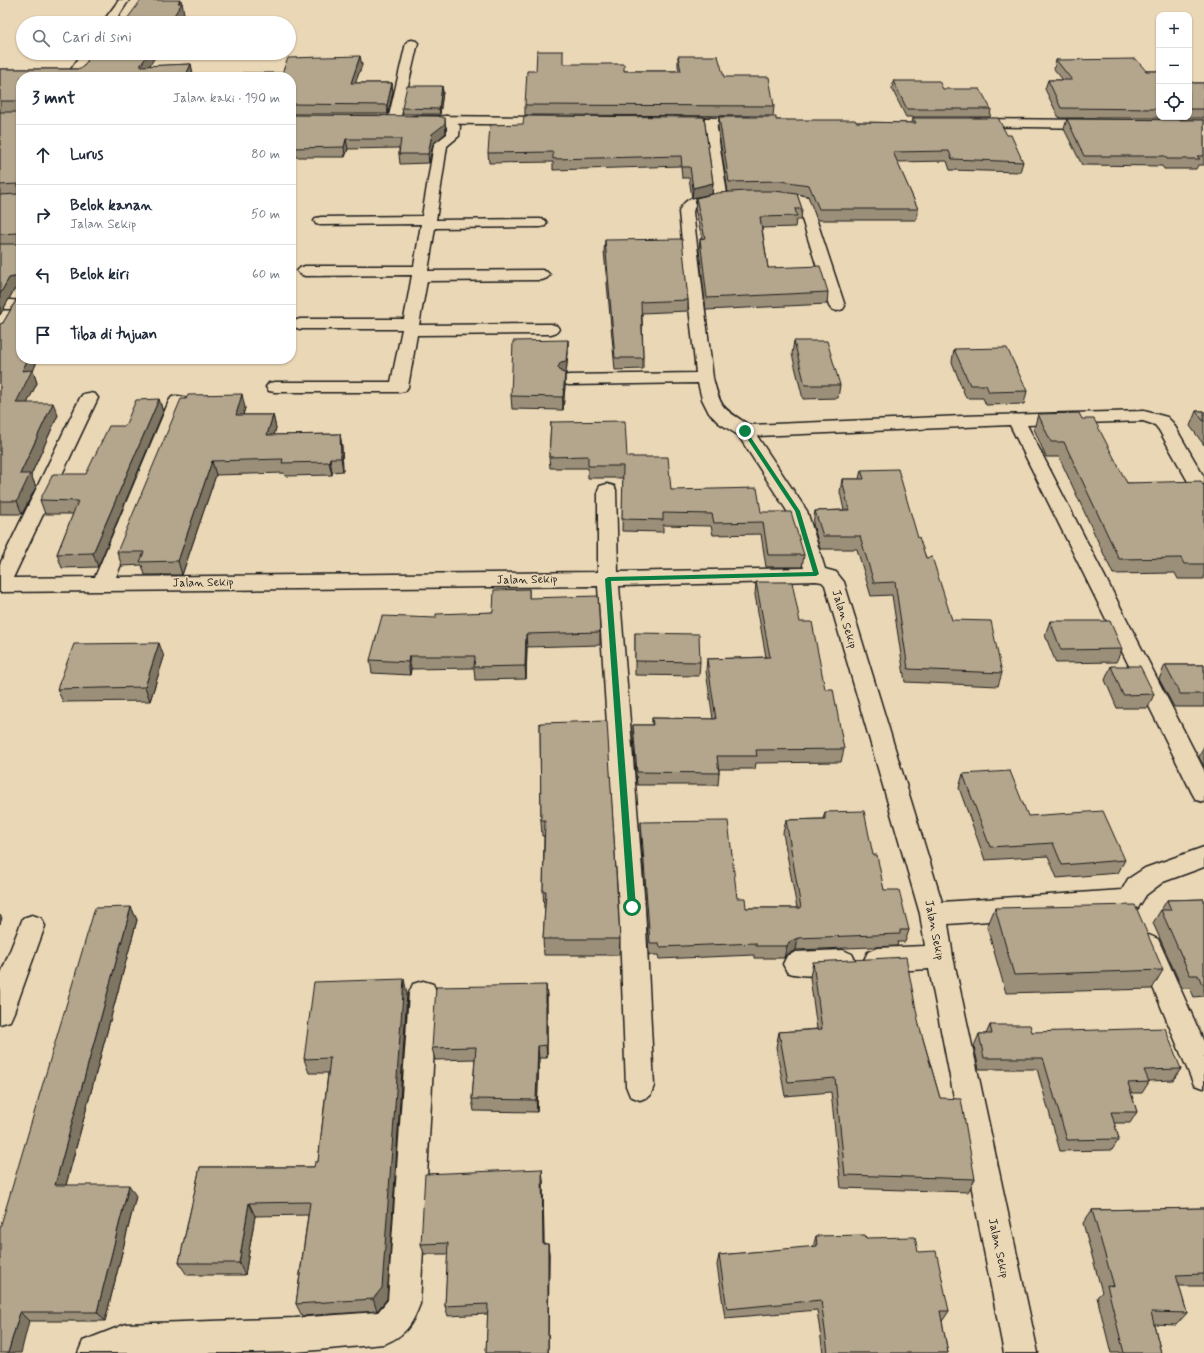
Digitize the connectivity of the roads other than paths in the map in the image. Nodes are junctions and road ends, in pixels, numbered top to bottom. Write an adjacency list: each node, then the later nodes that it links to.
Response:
1 (124, 0): 2 (street)
2 (113, 16)
3 (412, 43): 7 (street)
4 (83, 60): 5 (street)
5 (75, 72)
6 (378, 120): 7 (street)
7 (394, 120): 8 (street)
8 (446, 120): 9 (street); 17 (street)
9 (564, 121)
10 (659, 122): 11 (street)
11 (710, 122): 12 (street); 28 (street)
12 (758, 122)
13 (957, 123): 14 (street)
14 (1108, 124)
15 (752, 198): 23 (street)
16 (321, 221): 17 (street)
17 (429, 222): 18 (street); 20 (street)
18 (540, 223)
19 (306, 271): 20 (street)
20 (421, 273): 21 (street); 26 (street)
21 (542, 275)
22 (12, 300): 24 (street)
23 (837, 306)
24 (6, 321)
25 (300, 324): 26 (street)
26 (411, 327): 27 (street); 30 (street)
27 (551, 329)
28 (704, 378): 29 (street); 34 (street)
29 (569, 380)
30 (275, 387)
31 (89, 398): 40 (street)
32 (178, 401): 39 (street)
33 (1016, 420): 34 (street); 36 (street); 41 (street)
34 (745, 431): 37 (street)
35 (607, 490): 38 (street)
36 (1204, 494)
37 (816, 574): 38 (street, Jalan Sekip); 44 (street, Jalan Sekip)
38 (608, 579): 39 (street, Jalan Sekip); 51 (street)
39 (103, 583): 40 (street, Jalan Sekip)
40 (0, 585)
41 (1204, 793)
42 (1204, 857): 43 (street)
43 (1129, 900): 44 (street); 50 (street)
44 (933, 914): 46 (street, Jalan Sekip)
45 (32, 926): 49 (street)
46 (940, 957): 47 (street); 53 (street, Jalan Sekip)
47 (796, 964)
48 (423, 993): 52 (street)
49 (0, 1012)
50 (1204, 1075)
51 (640, 1086)
52 (95, 1353)
53 (1021, 1353)

